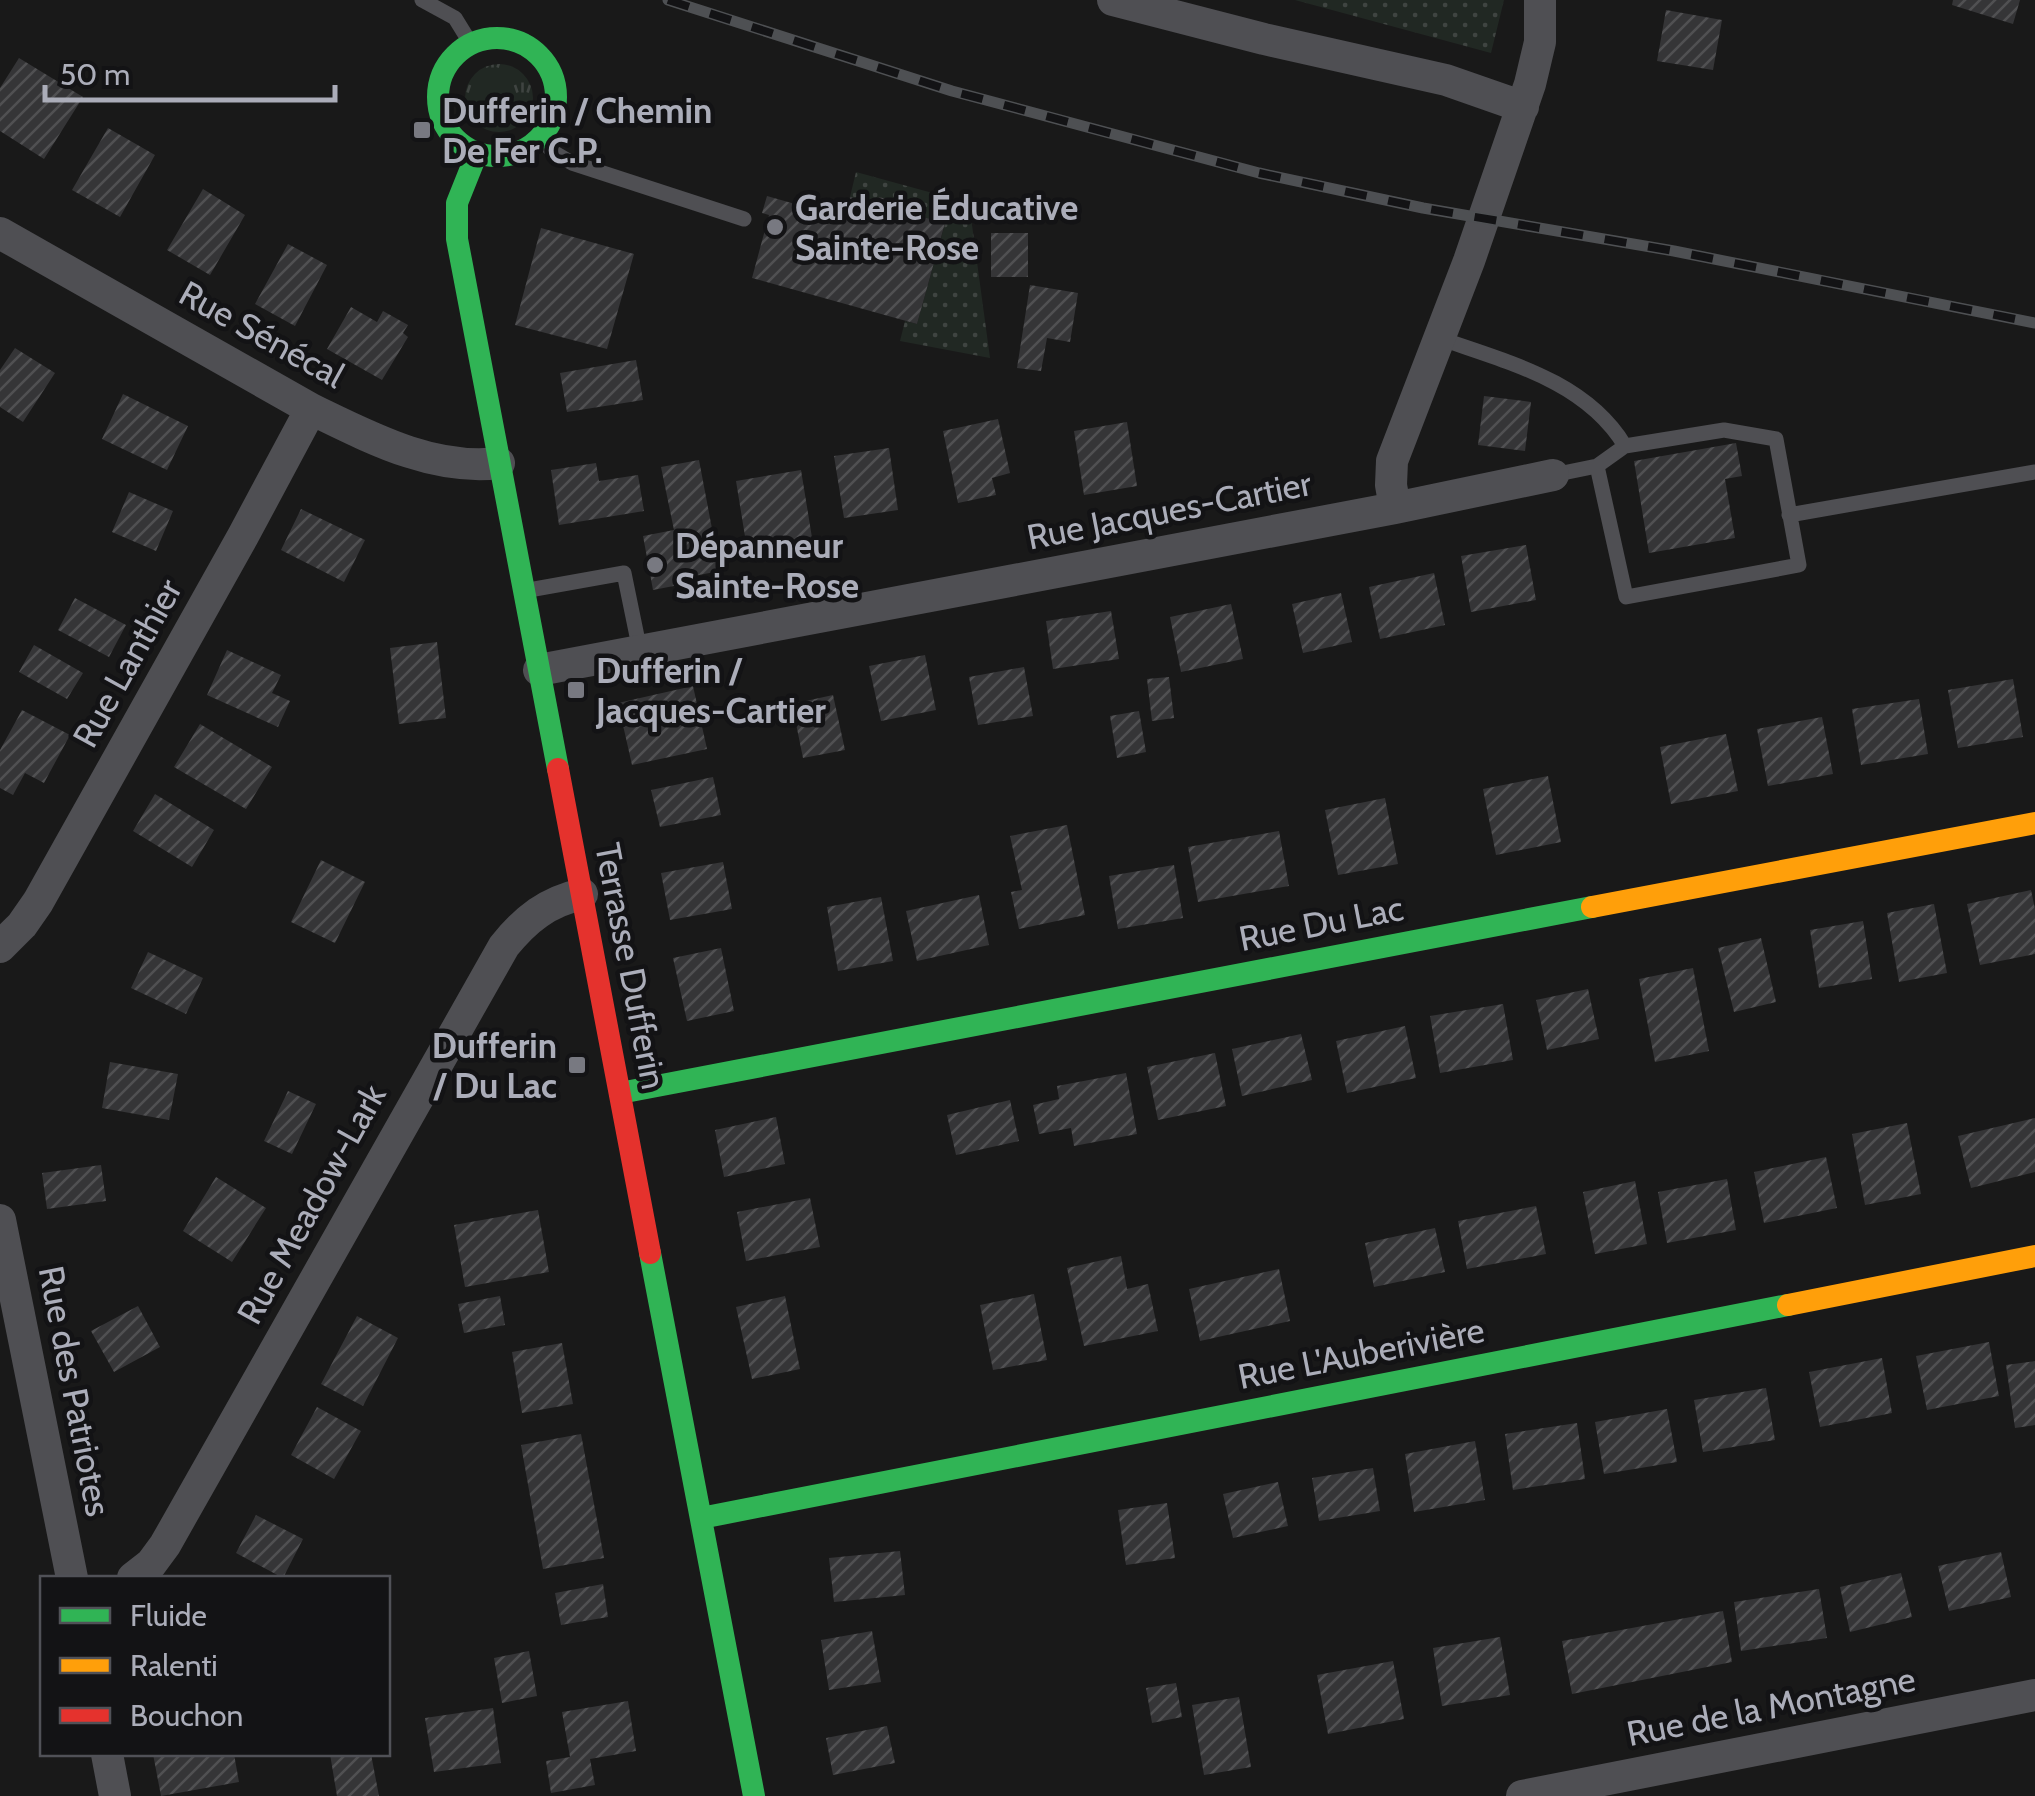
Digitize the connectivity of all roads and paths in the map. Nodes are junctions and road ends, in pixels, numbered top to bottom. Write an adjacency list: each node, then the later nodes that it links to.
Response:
1 (422, 0): 4 (lane)
2 (1112, 0): 5 (street)
3 (1540, 0): 5 (street)
4 (471, 44): 6 (street); 7 (street)
5 (1523, 107): 10 (street)
6 (540, 137): 7 (street); 8 (lane)
7 (477, 153): 13 (street, Terrasse Dufferin)
8 (744, 219)
9 (0, 232): 11 (street, Rue Sénécal)
10 (1439, 338): 12 (lane); 17 (street)
11 (310, 409): 13 (street, Rue Sénécal); 24 (street, Rue Lanthier)
12 (1625, 446): 14 (lane); 18 (lane)
13 (499, 463): 19 (street, Terrasse Dufferin)
14 (1597, 466): 16 (lane); 18 (lane)
15 (2035, 472): 18 (lane)
16 (1553, 475): 17 (street, Rue Jacques-Cartier)
17 (1395, 508): 20 (street, Rue Jacques-Cartier)
18 (1789, 515)
19 (524, 591): 20 (lane); 21 (street, Terrasse Dufferin)
20 (640, 651): 21 (street, Rue Jacques-Cartier)
21 (539, 670): 23 (street, Terrasse Dufferin)
22 (2035, 823): 25 (street, Rue Du Lac)
23 (582, 894): 25 (street, Terrasse Dufferin); 30 (street, Rue Meadow-Lark)
24 (0, 947)
25 (620, 1093): 28 (street, Terrasse Dufferin)
26 (0, 1220): 29 (street, Rue des Patriotes)
27 (2035, 1256): 28 (street, Rue L'Auberivière)
28 (701, 1518): 34 (street, Terrasse Dufferin)
29 (72, 1576)
30 (135, 1576)
31 (2035, 1695): 35 (street, Rue de la Montagne)
32 (107, 1756): 33 (street)
33 (116, 1796)
34 (754, 1796)
35 (1522, 1796)

